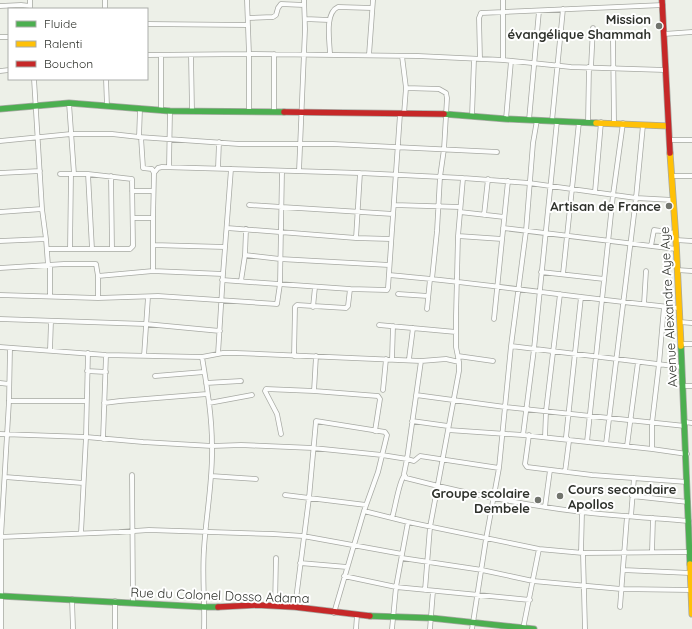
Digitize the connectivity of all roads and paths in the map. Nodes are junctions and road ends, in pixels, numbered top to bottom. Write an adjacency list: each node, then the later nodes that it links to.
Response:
1 (247, 0): 13 (street)
2 (304, 0): 7 (street)
3 (373, 0): 9 (street)
4 (503, 0): 12 (street)
5 (662, 2): 10 (street); 20 (street, Avenue Alexandre Aye Aye)
6 (31, 3): 8 (street)
7 (304, 5): 13 (street); 14 (street)
8 (0, 6)
9 (372, 8): 15 (street); 29 (street)
10 (563, 10): 11 (street); 36 (street)
11 (539, 11): 12 (street); 35 (street)
12 (504, 12): 32 (street); 33 (street)
13 (248, 18): 17 (street)
14 (305, 19): 15 (street); 27 (street)
15 (329, 20): 28 (street)
16 (148, 24): 17 (street)
17 (248, 25): 22 (street)
18 (592, 28): 38 (street)
19 (692, 32): 20 (street)
20 (664, 34): 39 (street, Avenue Alexandre Aye Aye)
21 (613, 40): 37 (street)
22 (249, 54): 23 (street); 26 (street); 51 (street)
23 (274, 54): 27 (street); 52 (street)
24 (148, 55): 25 (street)
25 (161, 55): 26 (street); 48 (street)
26 (191, 55): 50 (street)
27 (303, 55): 28 (street); 53 (street)
28 (330, 55): 29 (street)
29 (369, 55): 30 (street)
30 (402, 56): 31 (street); 42 (street)
31 (474, 59): 32 (street); 56 (street)
32 (480, 59): 33 (street)
33 (503, 60): 34 (street)
34 (511, 61): 35 (street); 57 (street)
35 (533, 62): 36 (street); 58 (street)
36 (557, 65): 38 (street); 60 (street)
37 (614, 67): 38 (street); 39 (street); 64 (street)
38 (590, 68): 62 (street)
39 (665, 70): 67 (street, Avenue Alexandre Aye Aye)
40 (34, 80): 44 (street)
41 (106, 80): 45 (street)
42 (406, 88): 54 (street); 55 (street)
43 (69, 103): 44 (street); 45 (street); 68 (street)
44 (36, 106): 46 (street); 70 (street)
45 (107, 106): 47 (street)
46 (0, 109)
47 (140, 109): 48 (street); 69 (street)
48 (161, 110): 49 (street)
49 (170, 111): 50 (street); 71 (street)
50 (192, 111): 51 (street)
51 (249, 112): 52 (street)
52 (274, 112): 53 (street)
53 (301, 112): 54 (street); 76 (street)
54 (402, 114): 55 (street); 77 (street)
55 (446, 114): 56 (street); 78 (street)
56 (472, 116): 57 (street)
57 (506, 119): 58 (street)
58 (529, 120): 59 (street)
59 (537, 120): 60 (street); 100 (street)
60 (555, 121): 61 (street); 101 (street)
61 (579, 122): 62 (street); 102 (street)
62 (588, 122): 63 (street)
63 (601, 122): 64 (street); 105 (street)
64 (614, 123): 65 (street)
65 (622, 124): 66 (street); 106 (street)
66 (643, 124): 67 (street); 107 (street)
67 (668, 126): 72 (street, Avenue Alexandre Aye Aye)
68 (71, 134): 69 (street); 70 (street); 90 (street)
69 (140, 137): 71 (street); 88 (street)
70 (37, 138): 74 (street); 83 (street)
71 (170, 139): 75 (street); 80 (street)
72 (670, 140): 73 (street); 94 (street, Avenue Alexandre Aye Aye)
73 (692, 140)
74 (0, 141)
75 (219, 142): 76 (street); 81 (street)
76 (300, 145): 77 (street); 85 (street)
77 (398, 147): 78 (street); 92 (street)
78 (444, 149): 79 (street); 96 (street)
79 (497, 152)
80 (169, 167): 81 (street); 88 (street)
81 (218, 168): 82 (street)
82 (231, 169): 84 (street); 123 (street)
83 (40, 171): 87 (street); 114 (street)
84 (282, 171): 85 (street); 113 (street)
85 (299, 171): 86 (street)
86 (360, 172): 92 (street); 115 (street)
87 (0, 173)
88 (154, 173): 104 (street)
89 (60, 174): 90 (street)
90 (72, 174): 91 (street); 145 (street)
91 (88, 174): 93 (street); 146 (street)
92 (396, 174): 96 (street); 110 (street)
93 (111, 176): 103 (street); 147 (street)
94 (672, 176): 95 (street); 108 (street, Avenue Alexandre Aye Aye)
95 (692, 176)
96 (440, 177): 97 (street); 111 (street)
97 (463, 178): 98 (street); 112 (street)
98 (488, 180): 99 (street); 119 (street)
99 (508, 181): 100 (street); 122 (street)
100 (529, 183): 101 (street); 127 (street)
101 (551, 186): 102 (street); 128 (street)
102 (572, 189): 105 (street); 131 (street)
103 (132, 191): 104 (street); 120 (street)
104 (153, 191): 121 (street)
105 (595, 192): 106 (street)
106 (613, 195): 107 (street); 139 (street)
107 (636, 198): 108 (street); 140 (street)
108 (673, 200): 129 (street, Avenue Alexandre Aye Aye)
109 (249, 205): 113 (street)
110 (394, 205): 111 (street); 118 (street)
111 (438, 206): 112 (street); 163 (street)
112 (460, 206): 117 (street)
113 (281, 207): 115 (street); 126 (street)
114 (42, 209): 116 (street); 133 (street)
115 (358, 211): 118 (street); 132 (street)
116 (0, 212)
117 (460, 212): 119 (street); 130 (street)
118 (393, 214): 134 (street)
119 (484, 215): 122 (street)
120 (133, 218): 121 (street); 147 (street)
121 (153, 218): 141 (street)
122 (504, 218): 124 (street)
123 (227, 228): 125 (street); 143 (street)
124 (503, 228): 127 (street); 135 (street)
125 (246, 229): 126 (street); 149 (street)
126 (281, 231): 132 (street); 150 (street)
127 (526, 231): 128 (street); 172 (street)
128 (545, 233): 131 (street); 158 (street)
129 (675, 233): 136 (street, Avenue Alexandre Aye Aye); 142 (street)
130 (458, 236): 135 (street); 167 (street)
131 (566, 236): 139 (street); 160 (street)
132 (356, 238): 134 (street)
133 (46, 239): 137 (street); 144 (street)
134 (391, 239): 152 (street)
135 (502, 239): 169 (street)
136 (676, 240): 138 (street); 148 (street, Avenue Alexandre Aye Aye)
137 (0, 241)
138 (692, 241)
139 (608, 242): 140 (street); 164 (street)
140 (629, 244): 142 (street); 184 (street)
141 (153, 246): 143 (street); 155 (street)
142 (651, 246): 148 (street)
143 (225, 247): 159 (street)
144 (47, 249): 145 (street); 151 (street)
145 (70, 249): 146 (street)
146 (92, 249): 147 (street)
147 (112, 249)
148 (676, 249): 154 (street, Avenue Alexandre Aye Aye)
149 (245, 255): 150 (street); 166 (street)
150 (280, 259): 152 (street); 168 (street)
151 (49, 265): 153 (street); 161 (street); 177 (street)
152 (389, 265): 162 (street)
153 (0, 268)
154 (677, 270): 157 (street); 188 (street, Avenue Alexandre Aye Aye)
155 (153, 271): 159 (street); 161 (street)
156 (646, 271): 185 (street)
157 (692, 271)
158 (541, 272): 160 (street); 173 (street)
159 (223, 274): 165 (street)
160 (563, 274): 164 (street)
161 (98, 276): 181 (street)
162 (389, 276): 163 (street); 171 (street)
163 (431, 279): 167 (street); 178 (street)
164 (604, 279): 182 (street)
165 (222, 280): 166 (street); 183 (street)
166 (241, 281): 168 (street)
167 (456, 282): 169 (street); 200 (street)
168 (280, 284): 170 (street); 183 (street)
169 (498, 286): 172 (street); 191 (street)
170 (315, 287): 171 (street); 186 (street)
171 (350, 289): 186 (street)
172 (518, 289): 173 (street); 203 (street)
173 (539, 291): 175 (street); 207 (street)
174 (398, 294): 178 (street)
175 (560, 294): 179 (street); 208 (street)
176 (0, 295): 177 (street)
177 (50, 296): 181 (street)
178 (428, 296): 189 (street)
179 (581, 296): 182 (street); 211 (street)
180 (148, 297): 181 (street); 183 (street); 195 (street)
181 (98, 298)
182 (602, 299): 184 (street); 218 (street)
183 (221, 300): 199 (street)
184 (623, 302): 185 (street); 223 (street)
185 (644, 304): 187 (street)
186 (313, 307): 214 (street)
187 (664, 307): 188 (street); 227 (street)
188 (680, 308): 193 (street, Avenue Alexandre Aye Aye)
189 (427, 309)
190 (0, 319): 192 (street)
191 (494, 319)
192 (51, 321): 195 (street); 206 (street)
193 (680, 322): 194 (street); 201 (street, Avenue Alexandre Aye Aye)
194 (692, 323)
195 (146, 324): 199 (street); 213 (street)
196 (379, 325): 197 (street)
197 (393, 326): 198 (street); 220 (street)
198 (413, 328): 200 (street); 221 (street)
199 (220, 331): 210 (street)
200 (456, 332): 216 (street)
201 (682, 344): 202 (street); 228 (street, Avenue Alexandre Aye Aye)
202 (692, 344)
203 (511, 346): 207 (street); 249 (street)
204 (0, 348): 205 (street)
205 (10, 348): 206 (street); 236 (street)
206 (50, 350): 209 (street)
207 (534, 350): 208 (street); 250 (street)
208 (554, 352): 211 (street); 251 (street)
209 (88, 354): 212 (street); 229 (street)
210 (218, 354): 214 (street); 217 (street)
211 (574, 354): 218 (street); 252 (street)
212 (106, 355): 213 (street); 230 (street)
213 (144, 356): 217 (street)
214 (294, 356): 215 (street)
215 (316, 356): 219 (street); 240 (street)
216 (458, 356): 224 (street); 225 (street)
217 (202, 357): 231 (street)
218 (595, 357): 223 (street); 253 (street)
219 (386, 359): 220 (street); 239 (street)
220 (392, 359): 221 (street)
221 (409, 359): 222 (street)
222 (421, 360): 225 (street); 243 (street)
223 (616, 360): 226 (street); 254 (street)
224 (493, 361)
225 (459, 362): 244 (street)
226 (638, 362): 227 (street); 255 (street)
227 (659, 364): 228 (street); 257 (street)
228 (682, 367): 237 (street, Avenue Alexandre Aye Aye)
229 (87, 371): 230 (street); 246 (street)
230 (106, 372): 247 (street)
231 (204, 372): 232 (street); 235 (street)
232 (155, 376)
233 (241, 381): 235 (street)
234 (0, 383): 236 (street)
235 (206, 383): 241 (street)
236 (9, 384): 245 (street)
237 (683, 386): 238 (street); 259 (street, Avenue Alexandre Aye Aye)
238 (692, 386)
239 (383, 390)
240 (314, 391): 261 (street); 264 (street)
241 (208, 394): 247 (street); 248 (street)
242 (252, 395): 248 (street)
243 (416, 395): 244 (street); 256 (street)
244 (452, 400): 249 (street); 260 (street)
245 (9, 401): 246 (street); 263 (street)
246 (86, 401): 268 (street)
247 (104, 403): 270 (street)
248 (209, 403): 274 (street)
249 (505, 407): 250 (street); 265 (street)
250 (526, 409): 251 (street); 266 (street)
251 (546, 411): 252 (street); 269 (street)
252 (568, 413): 253 (street); 271 (street)
253 (589, 415): 254 (street); 272 (street)
254 (609, 418): 255 (street); 273 (street)
255 (630, 420): 257 (street); 275 (street)
256 (412, 421): 260 (street); 280 (street)
257 (652, 423): 259 (street); 277 (street)
258 (692, 423): 259 (street)
259 (685, 424): 278 (street, Avenue Alexandre Aye Aye)
260 (448, 428): 265 (street); 281 (street)
261 (375, 431): 276 (street); 279 (street)
262 (0, 434): 263 (street)
263 (8, 434): 268 (street); 289 (street)
264 (281, 434)
265 (502, 434): 266 (street); 282 (street)
266 (523, 435): 267 (street)
267 (529, 435): 269 (street); 283 (street)
268 (86, 437): 270 (street); 293 (street)
269 (545, 437): 271 (street)
270 (103, 439): 274 (street)
271 (569, 440): 272 (street); 284 (street)
272 (587, 442): 273 (street)
273 (606, 444): 275 (street)
274 (212, 446): 276 (street); 287 (street)
275 (627, 446): 277 (street)
276 (313, 448): 279 (street); 297 (street)
277 (652, 449): 278 (street)
278 (686, 454): 285 (street, Avenue Alexandre Aye Aye)
279 (382, 455): 280 (street); 299 (street)
280 (407, 458): 281 (street); 288 (street)
281 (444, 460): 282 (street); 294 (street)
282 (499, 468): 298 (street)
283 (550, 470): 284 (street); 301 (street)
284 (565, 472): 290 (street)
285 (690, 473): 292 (street, Avenue Alexandre Aye Aye)
286 (132, 475): 310 (street)
287 (211, 476): 291 (street); 311 (street)
288 (404, 476): 294 (street); 305 (street)
289 (5, 477): 293 (street); 314 (street)
290 (634, 478): 292 (street); 296 (street)
291 (256, 479)
292 (687, 482): 300 (street, Avenue Alexandre Aye Aye)
293 (83, 483): 312 (street)
294 (439, 486): 298 (street); 309 (street)
295 (285, 495): 297 (street)
296 (632, 496): 300 (street); 304 (street)
297 (309, 498): 299 (street); 313 (street)
298 (493, 498): 301 (street); 315 (street)
299 (366, 505): 302 (street)
300 (689, 505): 307 (street, Avenue Alexandre Aye Aye)
301 (545, 507): 303 (street)
302 (364, 511): 305 (street); 316 (street)
303 (582, 512): 304 (street); 318 (street)
304 (629, 516): 306 (street); 319 (street)
305 (392, 518): 308 (street)
306 (653, 518): 307 (street); 320 (street)
307 (689, 521): 321 (street, Avenue Alexandre Aye Aye)
308 (408, 522): 309 (street); 322 (street)
309 (430, 527): 315 (street); 324 (street)
310 (133, 531): 311 (street); 312 (street); 343 (street)
311 (206, 532): 313 (street); 344 (street)
312 (81, 533): 314 (street)
313 (303, 536): 316 (street); 325 (street)
314 (0, 537): 339 (street)
315 (486, 539): 317 (street); 327 (street)
316 (355, 544): 322 (street); 326 (street)
317 (539, 549): 318 (street); 331 (street)
318 (582, 552): 319 (street); 332 (street)
319 (624, 552): 320 (street); 328 (street)
320 (652, 552): 321 (street)
321 (689, 552): 329 (street, Avenue Alexandre Aye Aye)
322 (402, 556): 324 (street); 333 (street)
323 (276, 558): 345 (street)
324 (427, 562): 327 (street); 335 (street)
325 (300, 563): 326 (street); 346 (street)
326 (347, 567): 330 (street)
327 (482, 570): 331 (street); 338 (street)
328 (623, 570): 329 (street); 334 (street)
329 (690, 573): 336 (street, Avenue Alexandre Aye Aye)
330 (344, 576): 333 (street); 348 (street)
331 (533, 581): 332 (street); 341 (street)
332 (583, 586): 334 (street); 364 (street)
333 (396, 587): 335 (street); 351 (street)
334 (621, 589): 336 (street); 347 (street)
335 (425, 590): 337 (street)
336 (691, 590): 349 (street, Avenue Alexandre Aye Aye)
337 (433, 591): 338 (street); 352 (street)
338 (478, 595): 341 (street); 353 (street)
339 (1, 596): 340 (street, Rue du Colonel Dosso Adama); 354 (street)
340 (72, 599): 342 (street, Rue du Colonel Dosso Adama); 356 (street)
341 (530, 600): 355 (street)
342 (115, 601): 343 (street, Rue du Colonel Dosso Adama); 357 (street)
343 (133, 602): 344 (street, Rue du Colonel Dosso Adama)
344 (205, 606): 345 (street, Rue du Colonel Dosso Adama); 358 (street)
345 (275, 606): 346 (street, Rue du Colonel Dosso Adama)
346 (295, 607): 348 (street, Rue du Colonel Dosso Adama)
347 (620, 607)
348 (334, 613): 350 (street, Rue du Colonel Dosso Adama)
349 (692, 614)
350 (358, 615): 351 (street, Rue du Colonel Dosso Adama); 359 (street)
351 (393, 617): 352 (street, Rue du Colonel Dosso Adama); 360 (street)
352 (431, 618): 353 (street, Rue du Colonel Dosso Adama); 361 (street)
353 (474, 622): 355 (street, Rue du Colonel Dosso Adama); 362 (street)
354 (1, 627)
355 (523, 628): 363 (street, Rue du Colonel Dosso Adama)
356 (73, 629)
357 (115, 629)
358 (204, 629)
359 (356, 629)
360 (392, 629)
361 (430, 629)
362 (472, 629)
363 (534, 629)
364 (585, 629)

